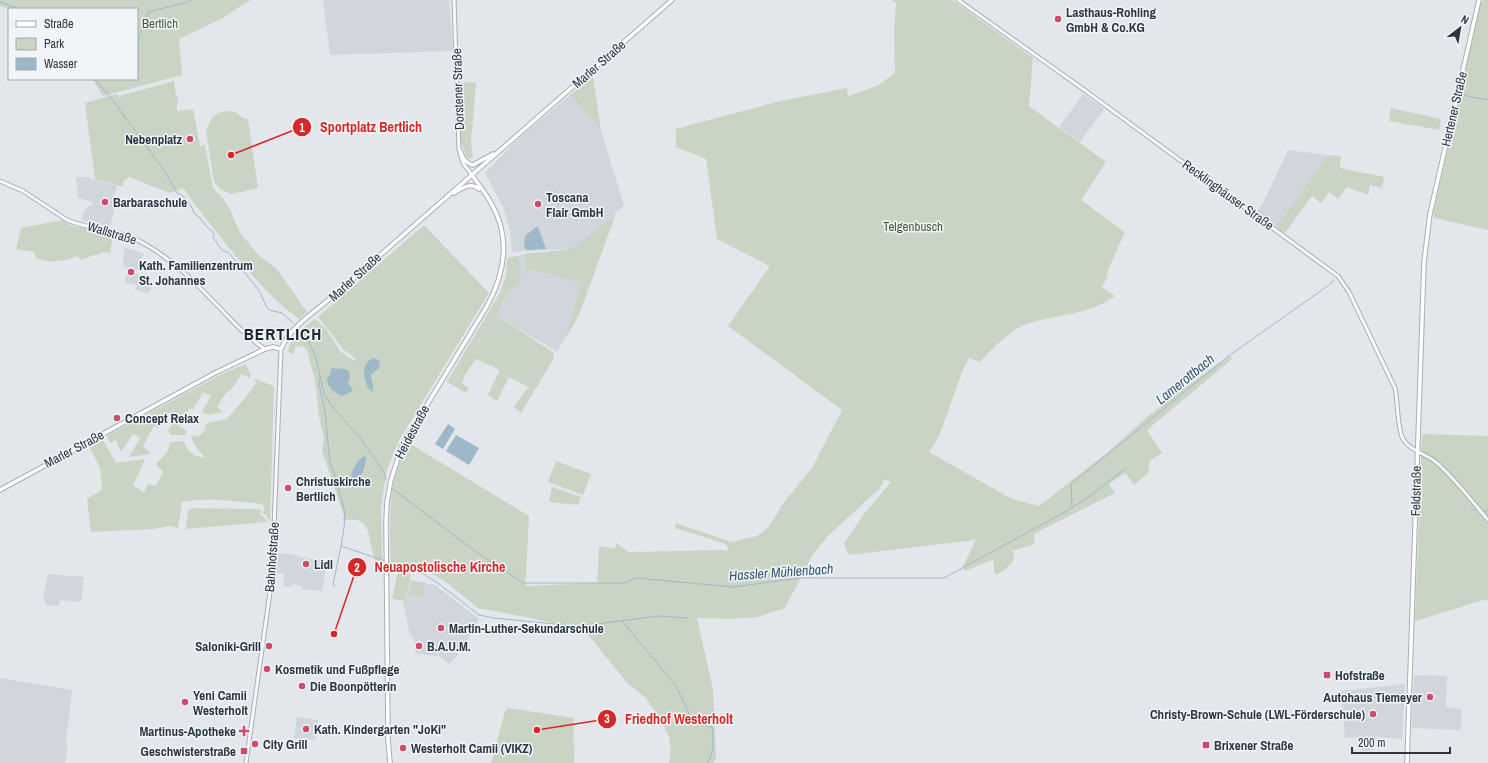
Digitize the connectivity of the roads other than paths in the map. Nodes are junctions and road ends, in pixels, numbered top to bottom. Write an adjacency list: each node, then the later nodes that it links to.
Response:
1 (454, 0): 5 (street, Dorstener Straße)
2 (672, 0): 6 (main road, Marler Straße)
3 (958, 0): 14 (street, Recklinghäuser Straße)
4 (1479, 0): 11 (main road, Hertener Straße)
5 (460, 151): 6 (main road); 7 (street, Dorstener Straße)
6 (498, 152): 7 (main road, Marler Straße)
7 (472, 175): 9 (main road, Marler Straße); 10 (main road, Heidestraße)
8 (0, 181): 12 (street, Wallstraße)
9 (443, 200): 10 (main road); 13 (main road, Marler Straße)
10 (491, 202): 18 (main road, Heidestraße)
11 (1429, 219): 14 (main road, Feldstraße)
12 (265, 349): 13 (main road, Marler Straße); 15 (main road, Marler Straße)
13 (281, 349): 17 (street, Bahnhofstraße)
14 (1417, 450): 16 (street, Recklinghäuser Straße); 19 (main road, Feldstraße)
15 (0, 490)
16 (1488, 520)
17 (246, 763)
18 (390, 763)
19 (1407, 763)

